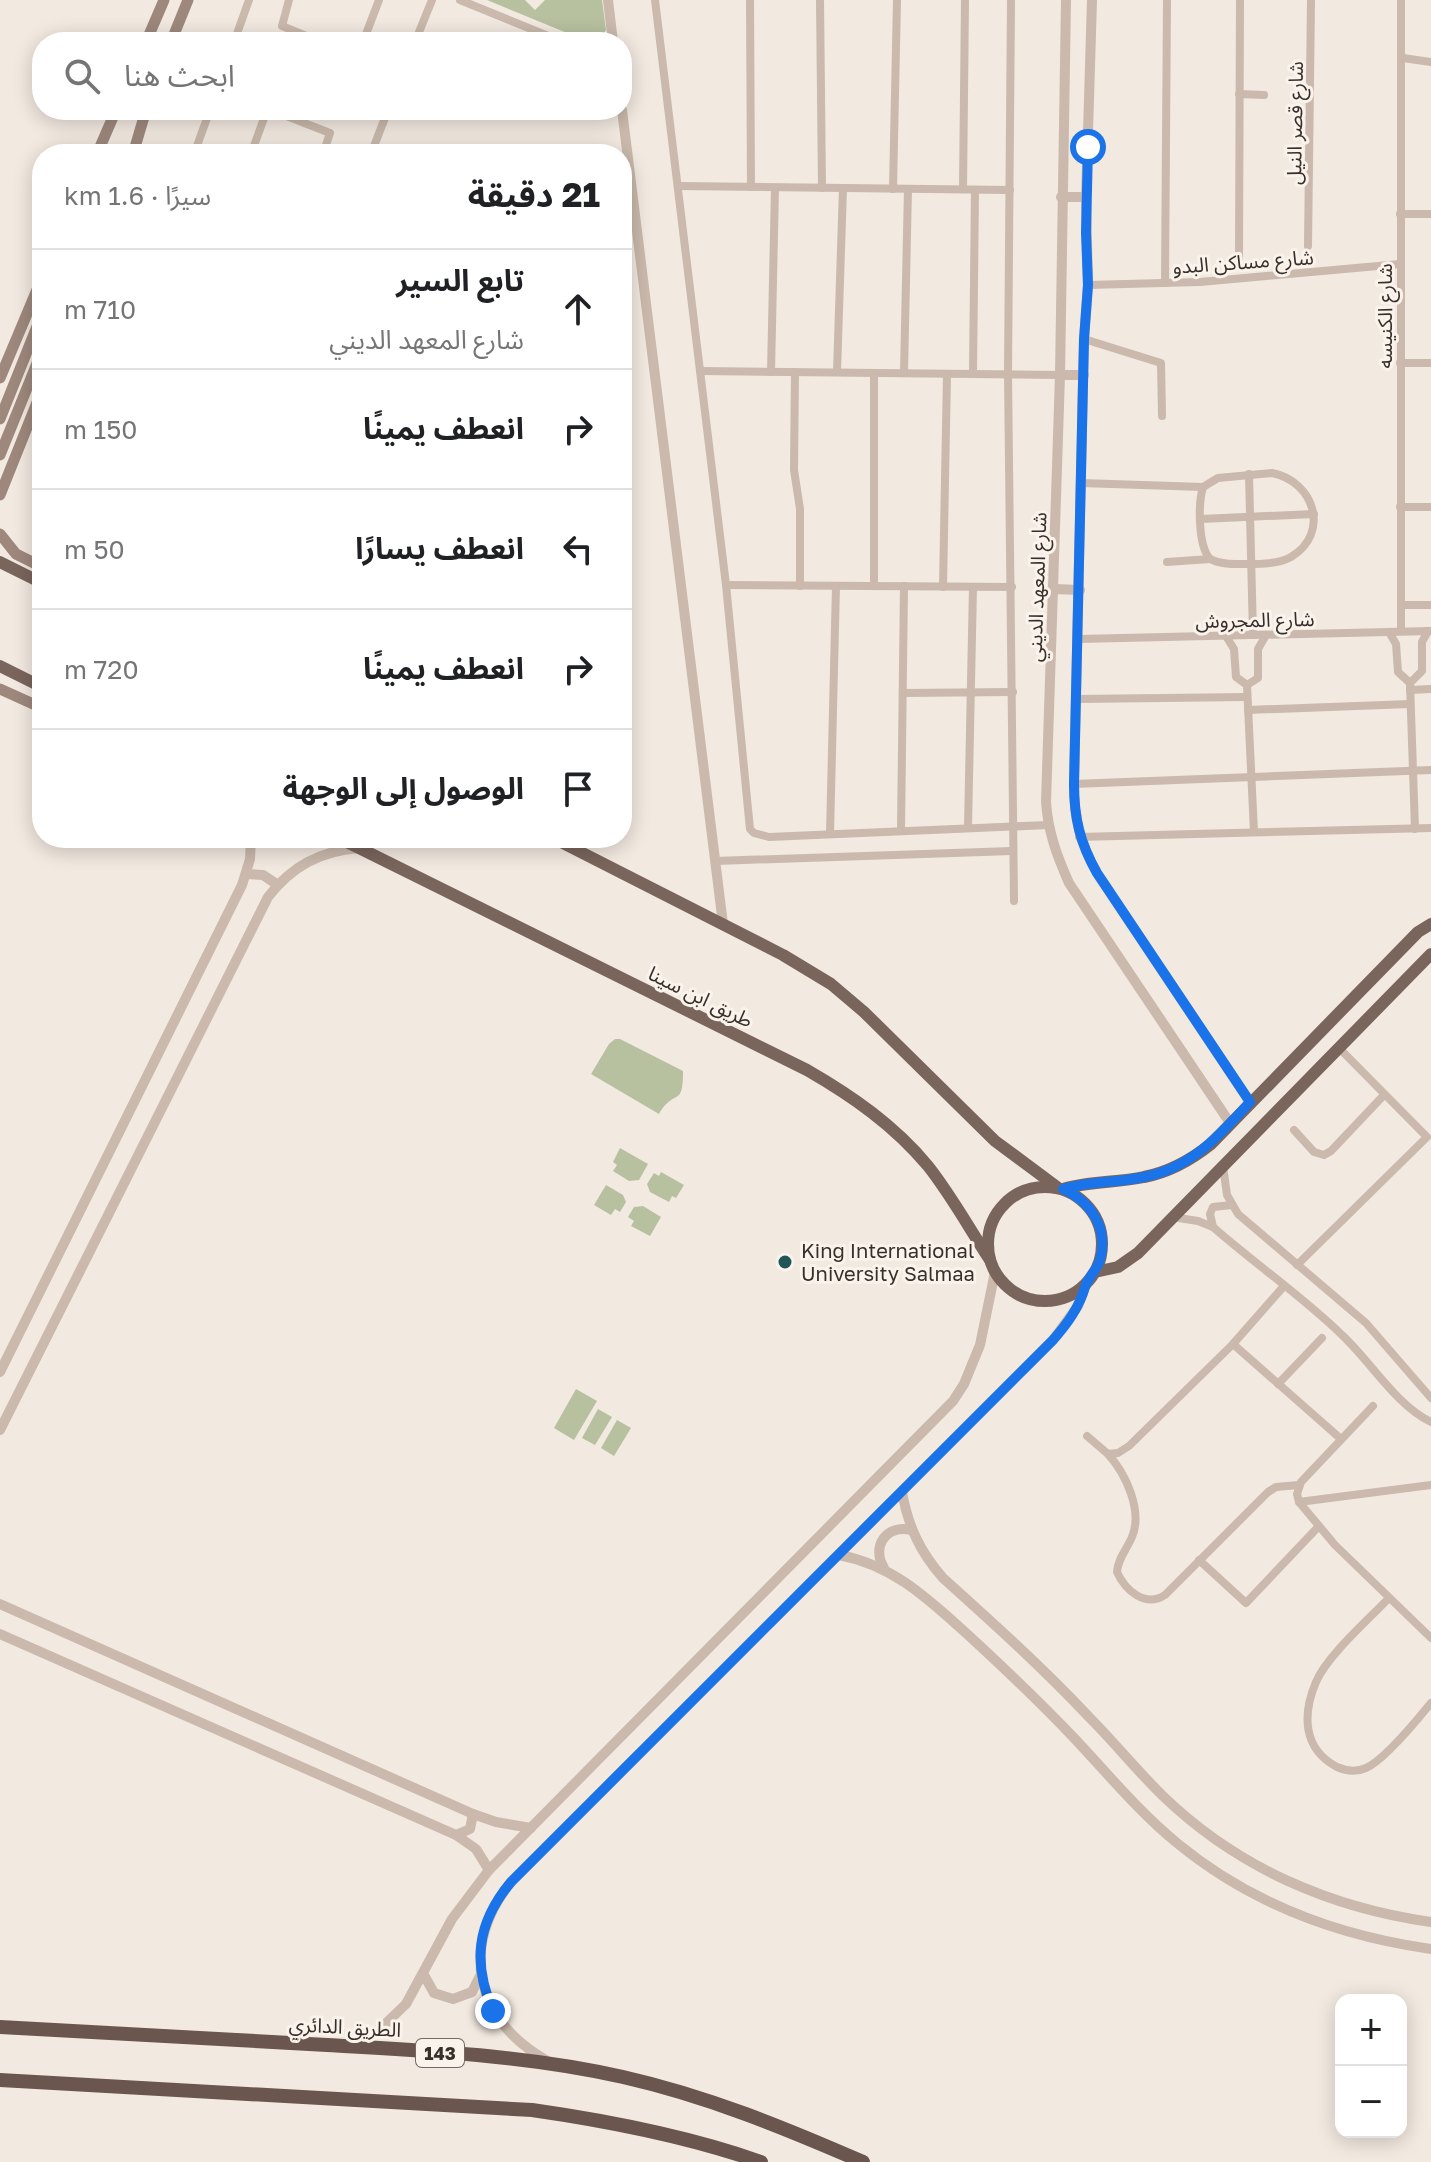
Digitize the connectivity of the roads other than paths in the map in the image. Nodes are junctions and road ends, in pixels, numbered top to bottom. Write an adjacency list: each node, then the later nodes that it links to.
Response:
1 (164, 0): 21 (main road)
2 (188, 0): 22 (main road)
3 (249, 0): 23 (street)
4 (289, 0): 24 (street)
5 (379, 0): 25 (street)
6 (432, 0): 26 (street)
7 (460, 0): 27 (street)
8 (608, 0): 28 (street)
9 (655, 0): 47 (street)
10 (750, 0): 48 (street)
11 (820, 0): 50 (street)
12 (897, 0): 52 (street)
13 (965, 0): 54 (street)
14 (1011, 0): 57 (street)
15 (1066, 0): 58 (street, شارع المعهد الديني)
16 (1092, 0): 59 (street, شارع المعهد الديني)
17 (1167, 0): 67 (street)
18 (1240, 0): 31 (street)
19 (1311, 0): 64 (street, شارع قصر النيل)
20 (1401, 0): 29 (street, شارع الكنيسه)
21 (150, 32)
22 (175, 32)
23 (238, 32)
24 (297, 32)
25 (367, 32)
26 (419, 32)
27 (538, 32)
28 (612, 32)
29 (1403, 58): 30 (street); 60 (street, شارع الكنيسه)
30 (1431, 62)
31 (1239, 94): 32 (street); 65 (street)
32 (1264, 95)
33 (112, 120): 40 (main road)
34 (143, 120): 41 (main road)
35 (206, 120): 42 (street)
36 (265, 120): 43 (street)
37 (296, 120): 44 (street)
38 (384, 120): 45 (street)
39 (623, 120): 46 (street)
40 (101, 144)
41 (136, 144)
42 (198, 144)
43 (255, 144)
44 (326, 144)
45 (375, 144)
46 (626, 144)
47 (678, 186): 48 (street); 74 (street)
48 (751, 187): 49 (street)
49 (775, 188): 50 (street); 75 (street)
50 (822, 188): 51 (street)
51 (843, 188): 52 (street); 77 (street)
52 (893, 189): 53 (street)
53 (908, 189): 54 (street); 79 (street)
54 (963, 189): 56 (street)
55 (632, 190): 63 (street)
56 (975, 190): 57 (street); 81 (street)
57 (1010, 190): 82 (street)
58 (1061, 197): 59 (street); 83 (street, شارع المعهد الديني)
59 (1086, 197): 68 (street, شارع المعهد الديني)
60 (1400, 214): 61 (street); 66 (street, شارع الكنيسه)
61 (1431, 214)
62 (632, 220): 63 (street)
63 (636, 222): 157 (street)
64 (1308, 246)
65 (1239, 258)
66 (1400, 264): 67 (street, شارع مساكن البدو); 72 (street, شارع الكنيسه)
67 (1165, 283): 68 (street, شارع مساكن البدو)
68 (1088, 285): 71 (street, شارع المعهد الديني)
69 (32, 302): 86 (main road)
70 (32, 339): 89 (main road)
71 (1084, 339): 84 (street, شارع المعهد الديني); 88 (street)
72 (1400, 363): 73 (street); 95 (street, شارع الكنيسه)
73 (1431, 363)
74 (700, 371): 75 (street); 107 (street)
75 (771, 372): 76 (street)
76 (795, 372): 77 (street); 108 (street)
77 (837, 372): 78 (street)
78 (874, 373): 79 (street); 110 (street)
79 (904, 373): 80 (street)
80 (947, 374): 81 (street); 112 (street)
81 (973, 374): 82 (street)
82 (1008, 374): 83 (street); 114 (street)
83 (1060, 375): 84 (street); 115 (street, شارع المعهد الديني)
84 (1084, 375): 92 (street, شارع المعهد الديني)
85 (32, 376): 90 (main road)
86 (0, 378)
87 (32, 415): 94 (main road)
88 (1162, 416)
89 (0, 419)
90 (0, 455)
91 (1249, 474): 93 (street); 97 (street); 98 (street)
92 (1081, 483): 93 (street); 116 (street, شارع المعهد الديني)
93 (1203, 487): 99 (street)
94 (0, 495)
95 (1400, 507): 96 (street); 117 (street, شارع الكنيسه)
96 (1431, 507)
97 (1314, 514): 98 (street); 105 (street)
98 (1250, 517): 99 (street); 105 (street)
99 (1201, 519): 101 (street)
100 (0, 534): 103 (main road)
101 (1210, 559): 104 (street); 105 (street)
102 (0, 562): 106 (main road)
103 (32, 562)
104 (1167, 562)
105 (1251, 564): 122 (street)
106 (32, 578)
107 (726, 585): 108 (street); 151 (street)
108 (800, 586): 109 (street)
109 (836, 586): 110 (street); 151 (street)
110 (874, 586): 111 (street)
111 (904, 586): 112 (street); 134 (street)
112 (943, 587): 113 (street)
113 (973, 587): 114 (street); 132 (street)
114 (1012, 587): 133 (street)
115 (1054, 589): 116 (street); 144 (street, شارع المعهد الديني)
116 (1080, 590): 125 (street, شارع المعهد الديني)
117 (1401, 605): 118 (street); 119 (street, شارع الكنيسه)
118 (1431, 605)
119 (1401, 631): 120 (street, شارع المجروش); 121 (street, شارع المجروش)
120 (1430, 631): 129 (street)
121 (1389, 632): 123 (street, شارع المجروش); 129 (street)
122 (1253, 635): 123 (street, شارع المجروش); 124 (street, شارع المجروش)
123 (1266, 635): 128 (street)
124 (1226, 636): 125 (street, شارع المجروش); 128 (street)
125 (1079, 639): 136 (street, شارع المعهد الديني)
126 (0, 666): 127 (main road)
127 (32, 682)
128 (1247, 685): 135 (street)
129 (1410, 687): 131 (street); 138 (street)
130 (0, 689): 137 (main road)
131 (1431, 689)
132 (971, 692): 133 (street); 134 (street); 145 (street)
133 (1013, 692): 146 (street)
134 (903, 693): 149 (street)
135 (1247, 697): 136 (street); 139 (street)
136 (1077, 699): 143 (street, شارع المعهد الديني)
137 (32, 703)
138 (1410, 704): 139 (street); 141 (street)
139 (1248, 710): 142 (street)
140 (1431, 770): 141 (street)
141 (1413, 771): 142 (street); 148 (street)
142 (1251, 777): 143 (street); 150 (street)
143 (1074, 784): 152 (street, شارع المعهد الديني)
144 (1048, 825): 146 (street); 167 (street, شارع المعهد الديني)
145 (968, 827): 146 (street); 149 (street)
146 (1012, 827): 156 (street)
147 (1431, 828): 148 (street)
148 (1415, 829): 150 (street)
149 (901, 830): 151 (street)
150 (1254, 832): 152 (street)
151 (830, 834)
152 (1079, 837): 166 (street, شارع المعهد الديني)
153 (250, 848): 158 (street)
154 (359, 848): 159 (street); 176 (main road, طريق ابن سينا)
155 (573, 848): 161 (main road)
156 (1012, 851): 157 (street); 160 (street)
157 (715, 861): 161 (street)
158 (246, 874): 159 (street); 182 (street)
159 (278, 885): 187 (street)
160 (1014, 901)
161 (723, 924): 171 (main road)
162 (1431, 924): 166 (main road)
163 (1431, 954): 164 (main road)
164 (1339, 1048): 165 (street); 170 (main road)
165 (1384, 1095): 168 (street); 169 (street)
166 (1250, 1102): 167 (main road)
167 (1230, 1123): 171 (main road)
168 (1294, 1130)
169 (1429, 1140): 175 (street)
170 (1223, 1166): 172 (street); 173 (main road)
171 (1060, 1188): 176 (main road); 177 (main road)
172 (1232, 1205): 174 (street); 175 (street)
173 (1171, 1217): 174 (street); 177 (main road)
174 (1213, 1227): 179 (street)
175 (1297, 1265): 184 (street)
176 (992, 1266): 178 (main road); 206 (street)
177 (1095, 1272): 178 (main road)
178 (1086, 1285): 193 (street)
179 (1284, 1286): 181 (street); 186 (street)
180 (1322, 1338): 183 (street)
181 (1233, 1344): 183 (street); 190 (street)
182 (0, 1372)
183 (1278, 1384): 189 (street)
184 (1431, 1398)
185 (1373, 1406): 189 (street)
186 (1431, 1422)
187 (0, 1430)
188 (1087, 1436): 190 (street)
189 (1341, 1439): 191 (street)
190 (1108, 1454): 198 (street)
191 (1299, 1485): 194 (street); 198 (street)
192 (1431, 1485): 194 (street)
193 (902, 1492): 196 (street); 197 (street)
194 (1299, 1502): 195 (street)
195 (1319, 1526): 198 (street); 200 (street)
196 (911, 1530): 199 (street); 209 (street)
197 (839, 1555): 199 (street); 211 (street)
198 (1199, 1560)
199 (884, 1568): 210 (street)
200 (1388, 1599): 203 (street); 204 (street)
201 (0, 1604): 205 (street)
202 (0, 1634): 207 (street)
203 (1431, 1638)
204 (1431, 1703)
205 (473, 1814): 206 (street); 207 (street)
206 (531, 1828): 208 (street)
207 (456, 1835): 208 (street)
208 (489, 1870): 212 (street)
209 (1431, 1922)
210 (1431, 1949)
211 (481, 1973): 212 (street); 215 (street)
212 (424, 1975): 214 (street)
213 (0, 2027): 214 (highway, الطريق الدائري / 143)
214 (350, 2046): 215 (highway, الطريق الدائري / 143)
215 (551, 2063): 218 (highway, الطريق الدائري / 143)
216 (0, 2080): 217 (highway)
217 (761, 2162)
218 (863, 2162)

